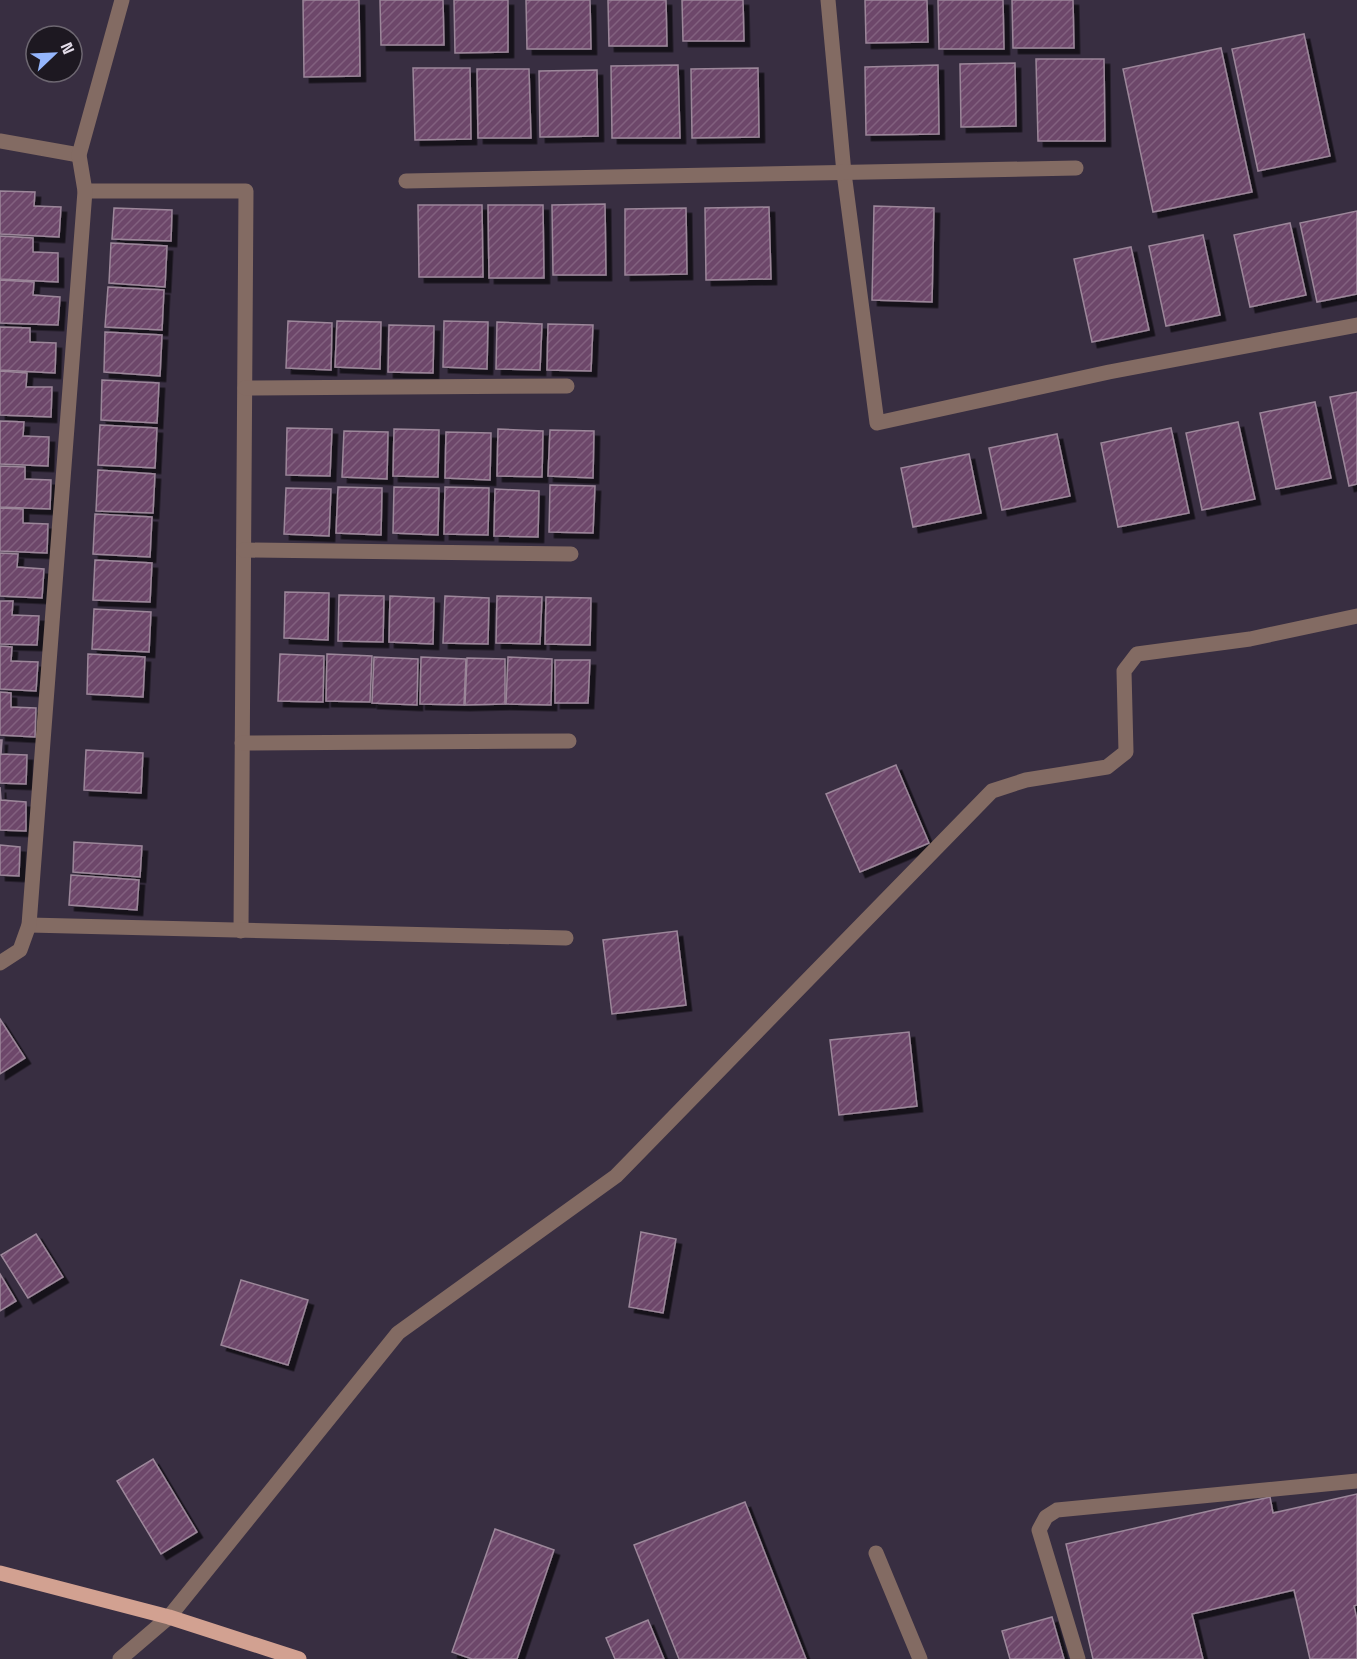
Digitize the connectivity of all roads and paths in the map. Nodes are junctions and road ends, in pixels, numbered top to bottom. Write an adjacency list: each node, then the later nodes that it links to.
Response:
1 (122, 0): 4 (street)
2 (828, 0): 6 (street)
3 (0, 141): 4 (street)
4 (79, 155): 8 (street)
5 (1076, 168): 6 (street)
6 (844, 173): 7 (street); 9 (street)
7 (406, 181)
8 (85, 191): 11 (street); 17 (street)
9 (1357, 325)
10 (567, 386): 11 (street)
11 (245, 388): 12 (street)
12 (244, 550): 13 (street); 16 (street)
13 (571, 554)
14 (1357, 616): 24 (street)
15 (569, 741): 16 (street)
16 (243, 743): 18 (street)
17 (29, 926): 18 (street); 20 (street)
18 (241, 932): 19 (street)
19 (566, 938)
20 (0, 963)
21 (1357, 1481): 28 (street)
22 (876, 1553): 27 (street)
23 (0, 1573): 24 (main road)
24 (169, 1617): 25 (street); 26 (main road)
25 (120, 1659)
26 (299, 1659)
27 (920, 1659)
28 (1078, 1659)

